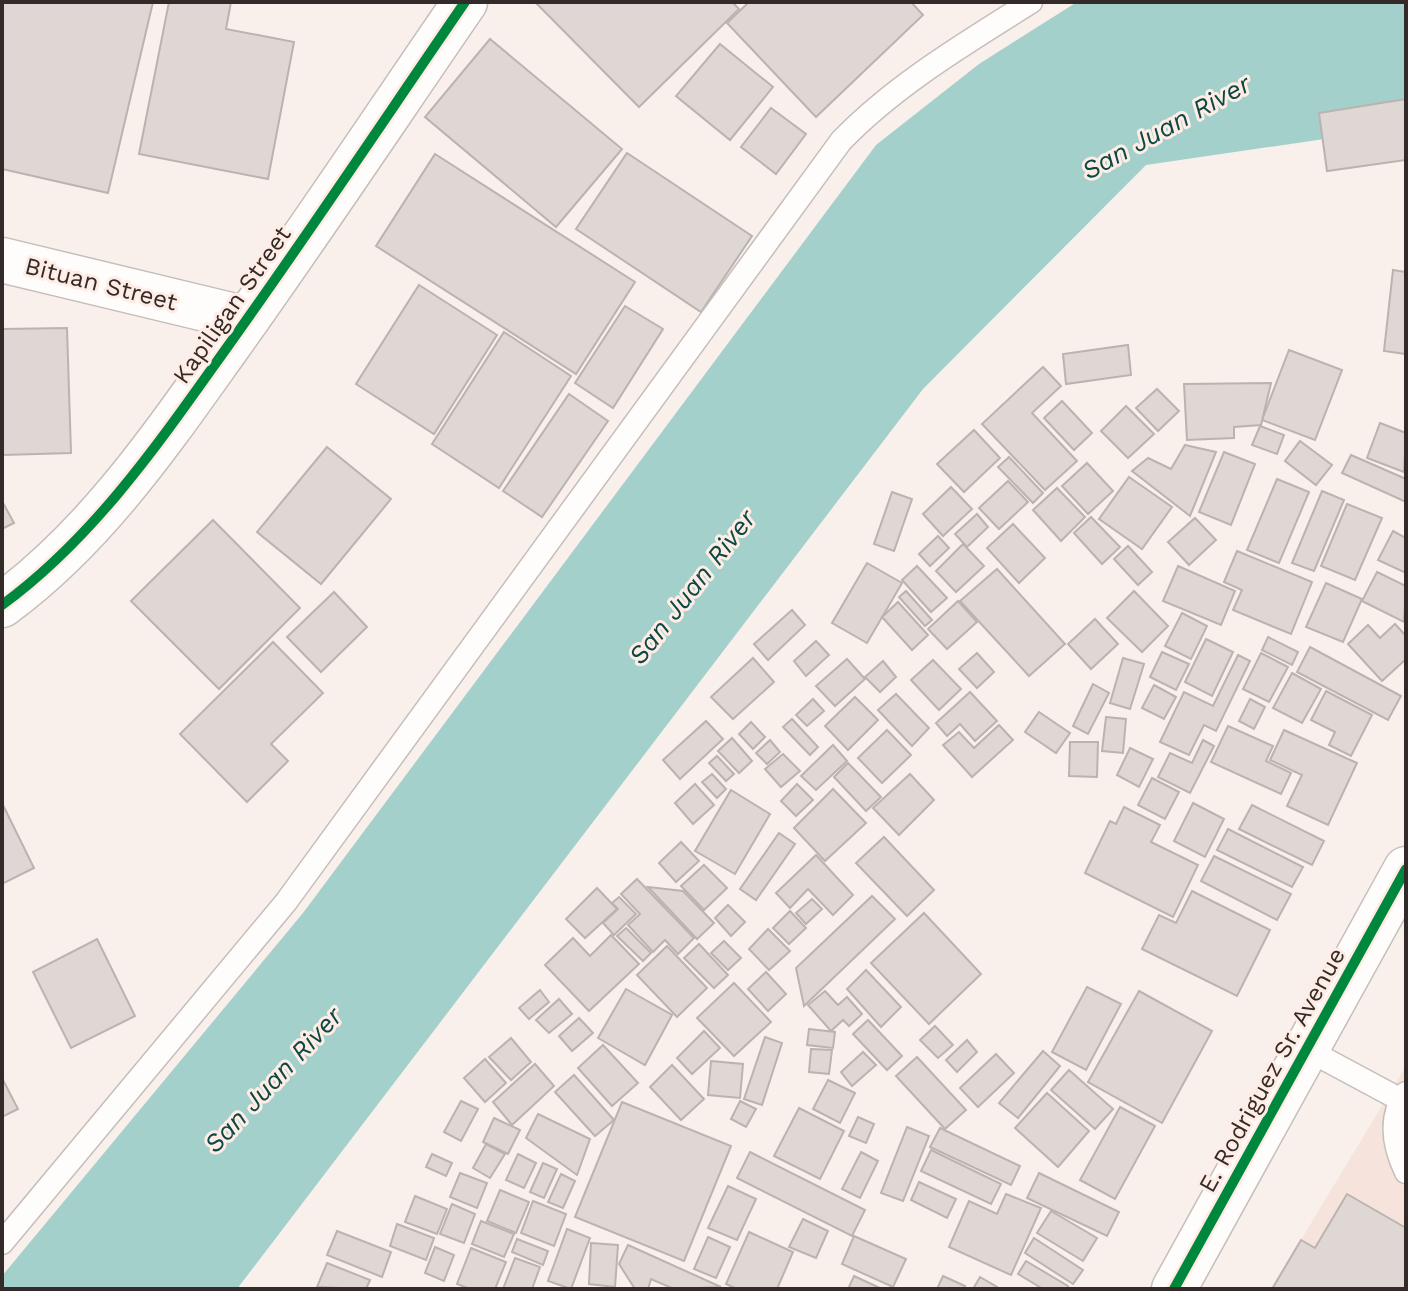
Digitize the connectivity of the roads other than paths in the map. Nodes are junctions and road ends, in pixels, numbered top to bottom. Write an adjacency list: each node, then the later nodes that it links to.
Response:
1 (465, 2): 4 (street, Kapiligan Street)
2 (1031, 2): 10 (lane)
3 (2, 260): 4 (street, Bituan Street)
4 (247, 319): 5 (street, Kapiligan Street)
5 (2, 605)
6 (1406, 869): 7 (street, E. Rodriguez Sr. Avenue)
7 (1306, 1049): 8 (lane); 11 (street, E. Rodriguez Sr. Avenue)
8 (1404, 1096): 9 (lane)
9 (1406, 1172)
10 (2, 1243)
11 (1174, 1289)

